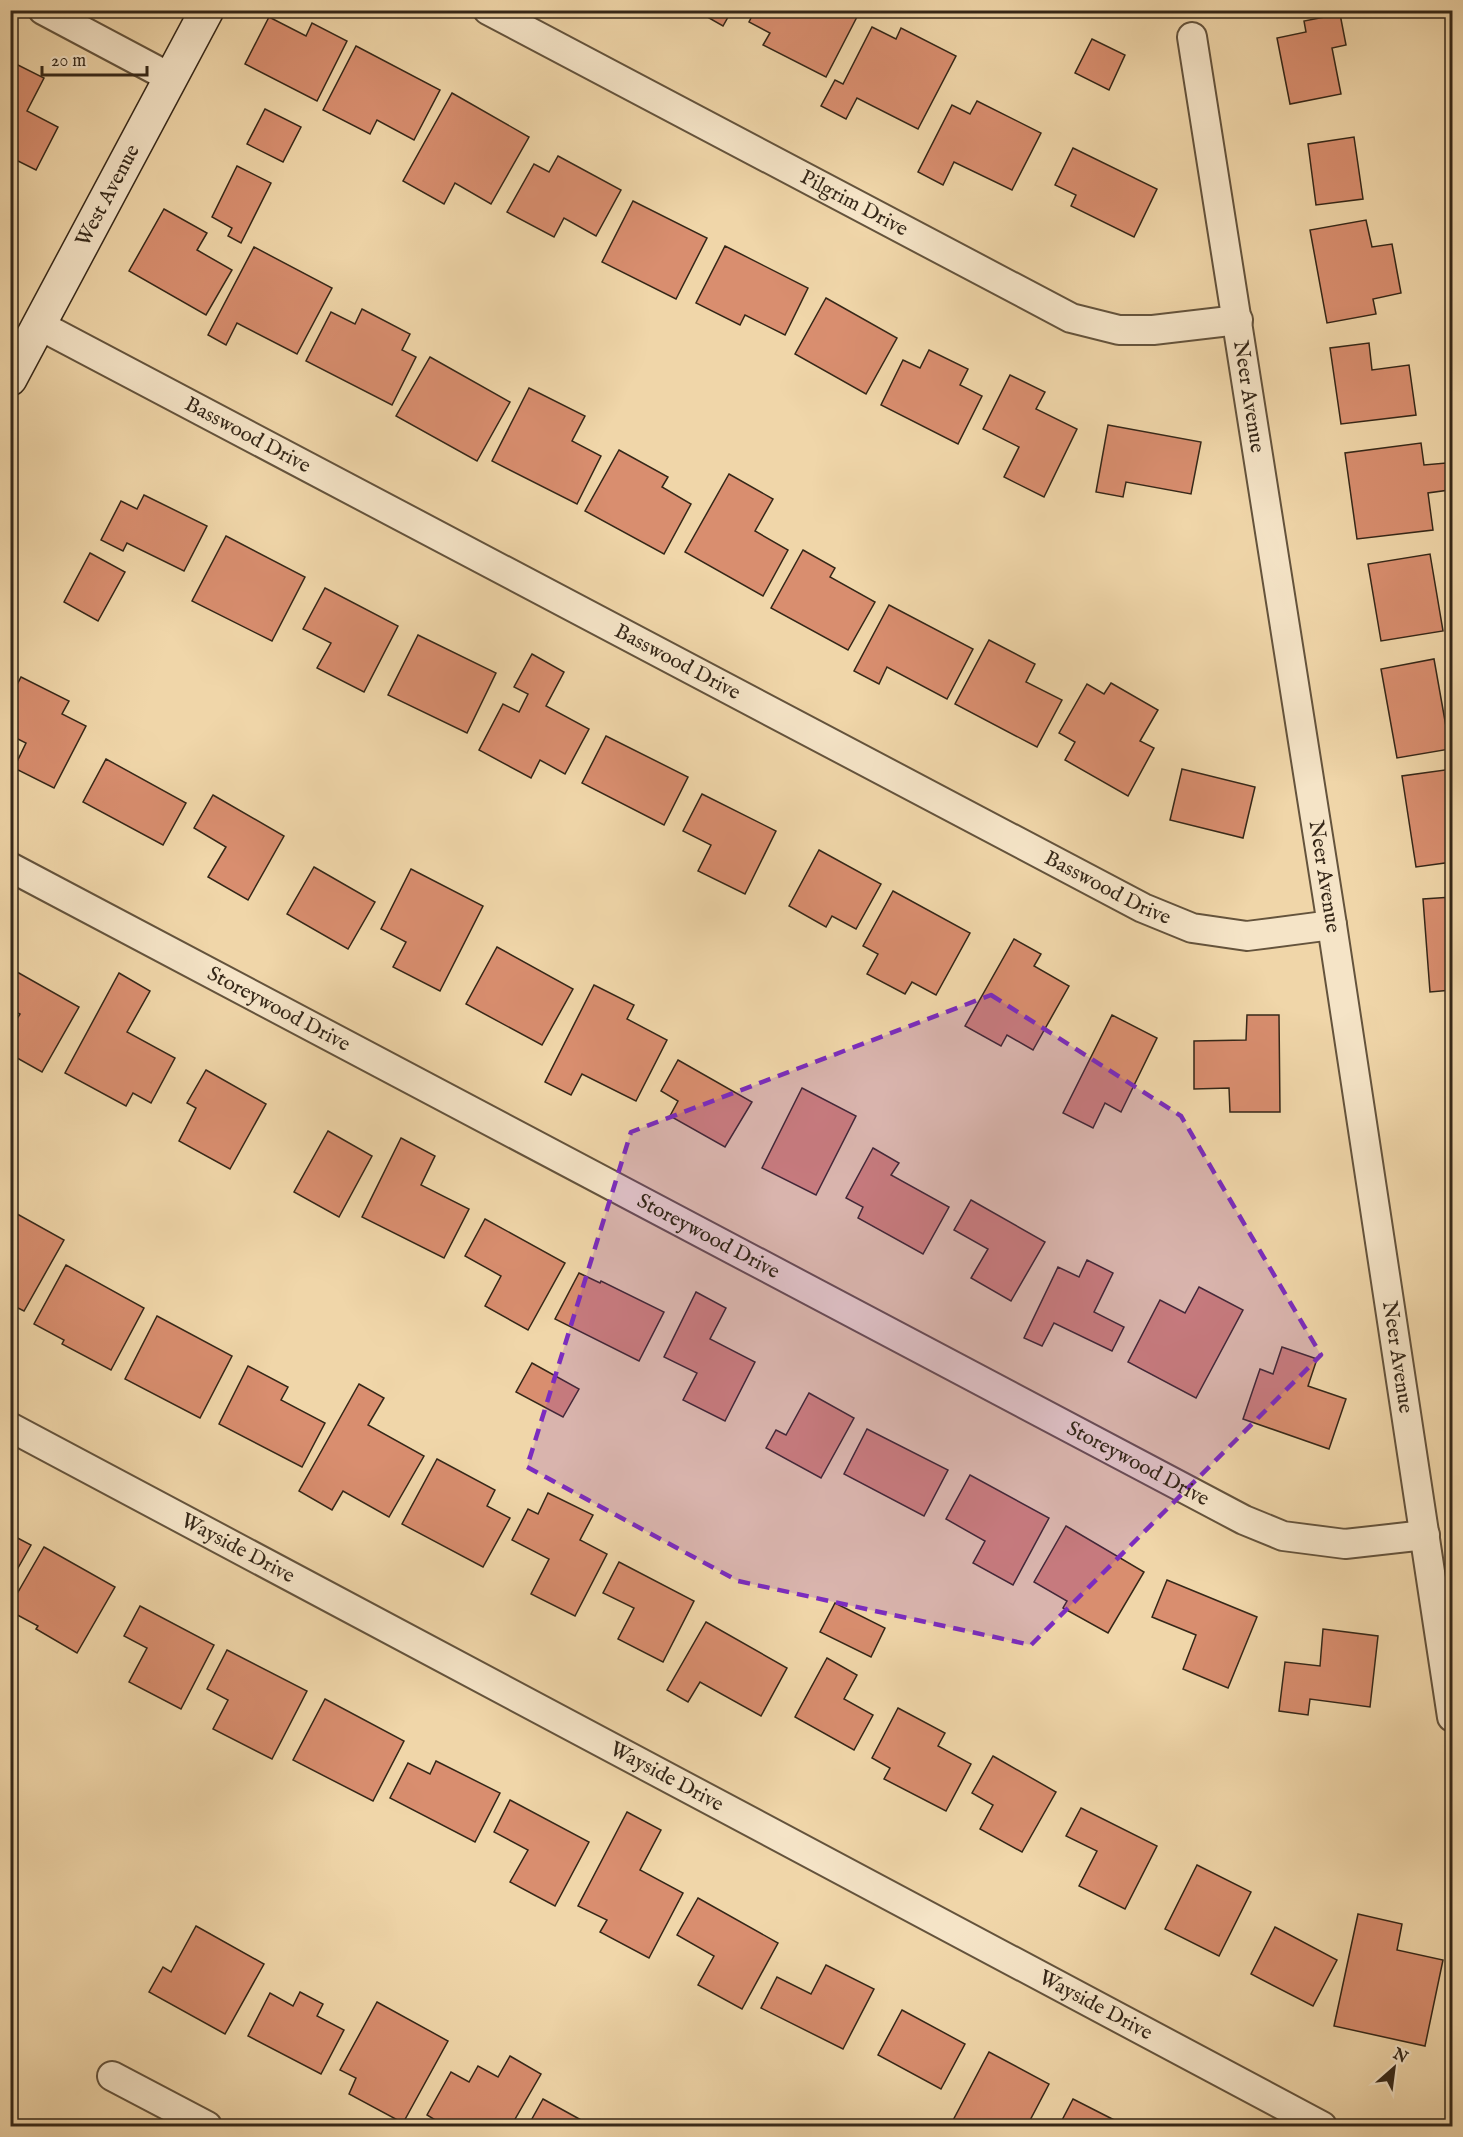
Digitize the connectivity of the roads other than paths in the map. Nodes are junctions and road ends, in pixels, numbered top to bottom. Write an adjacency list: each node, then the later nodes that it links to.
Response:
1 (43, 10): 5 (street)
2 (207, 10): 5 (main road, West Avenue)
3 (488, 10): 6 (street, Pilgrim Drive)
4 (1192, 37): 6 (street, Neer Avenue)
5 (171, 78): 7 (main road, West Avenue)
6 (1238, 320): 10 (street, Neer Avenue)
7 (39, 325): 8 (main road, West Avenue); 10 (street, Basswood Drive)
8 (10, 379)
9 (10, 867): 12 (street, Storeywood Drive)
10 (1332, 925): 12 (street, Neer Avenue)
11 (10, 1427): 16 (street, Wayside Drive)
12 (1425, 1535): 13 (street, Neer Avenue)
13 (1452, 1717)
14 (112, 2076): 15 (street)
15 (207, 2127)
16 (1322, 2127)

